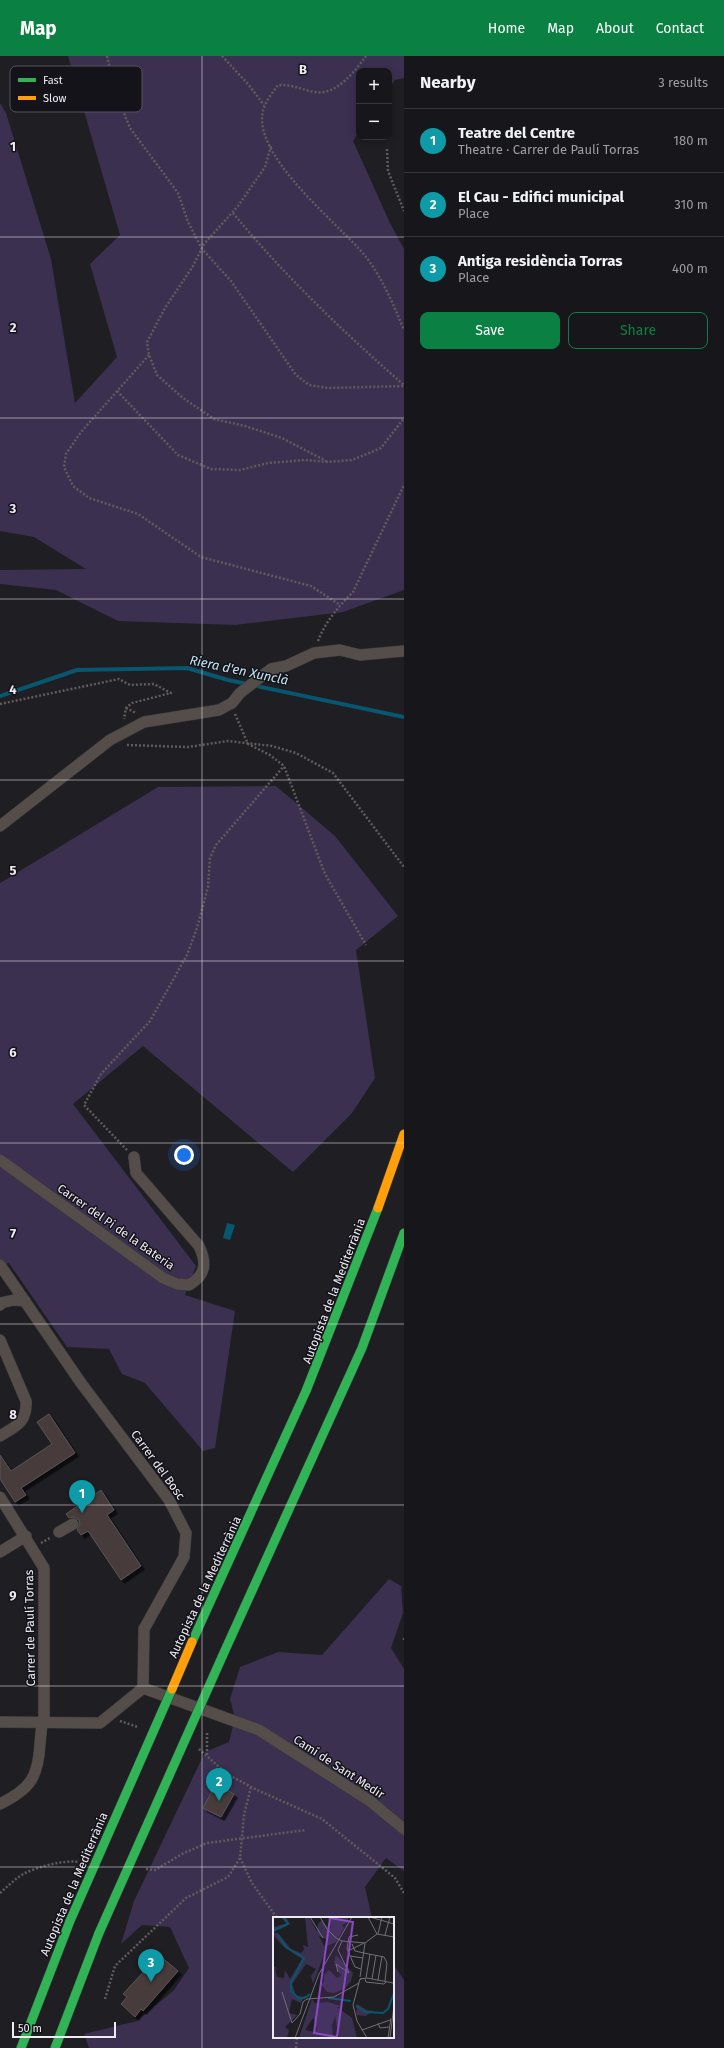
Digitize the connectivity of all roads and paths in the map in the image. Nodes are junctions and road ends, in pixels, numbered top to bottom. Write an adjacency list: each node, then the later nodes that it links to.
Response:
1 (107, 56): 4 (path)
2 (222, 56): 5 (path)
3 (366, 56): 5 (path)
4 (110, 66)
5 (264, 105): 7 (path)
6 (124, 112): 11 (path)
7 (271, 146): 10 (path); 12 (path)
8 (387, 149): 9 (path)
9 (404, 210)
10 (232, 214): 11 (path); 14 (path)
11 (202, 249): 13 (path); 14 (path)
12 (404, 330)
13 (150, 355): 15 (path); 17 (path)
14 (404, 385)
15 (117, 391): 17 (path); 19 (path)
16 (404, 418): 17 (path)
17 (328, 462)
18 (404, 485): 19 (path)
19 (340, 605): 21 (path)
20 (404, 651): 21 (street)
21 (314, 653): 22 (street)
22 (240, 693): 24 (street); 26 (path)
23 (0, 704): 24 (path)
24 (123, 733): 25 (street)
25 (110, 740): 26 (path); 28 (street)
26 (248, 744): 27 (path); 29 (path)
27 (284, 766): 30 (path); 32 (path)
28 (0, 826)
29 (404, 867)
30 (366, 945)
31 (404, 1134): 59 (highway, Autopista de la Mediterrània, bridge)
32 (134, 1157): 33 (street, Carrer del Pi de la Bateria)
33 (0, 1160)
34 (404, 1233): 60 (highway, bridge)
35 (0, 1264): 36 (street)
36 (25, 1301): 37 (street); 47 (street, Carrer del Bosc)
37 (0, 1305)
38 (0, 1340): 39 (street)
39 (0, 1436)
40 (0, 1497): 43 (street, Carrer de Paulí Torras)
41 (73, 1524): 42 (street)
42 (59, 1532)
43 (26, 1536): 44 (street); 49 (street, Carrer de Paulí Torras)
44 (0, 1552)
45 (404, 1638): 46 (path)
46 (404, 1642)
47 (143, 1688): 49 (street); 51 (street, Camí de Sant Medir)
48 (0, 1722): 49 (street)
49 (41, 1723): 50 (street, Carrer de Paulí Torras)
50 (0, 1804)
51 (404, 1829)
52 (306, 1830): 53 (path)
53 (242, 1839): 54 (path); 55 (path)
54 (240, 1858): 56 (path); 57 (path)
55 (404, 1893)
56 (276, 1917)
57 (105, 1999)
58 (297, 2038): 61 (path)
59 (21, 2048)
60 (55, 2048)
61 (296, 2048)

